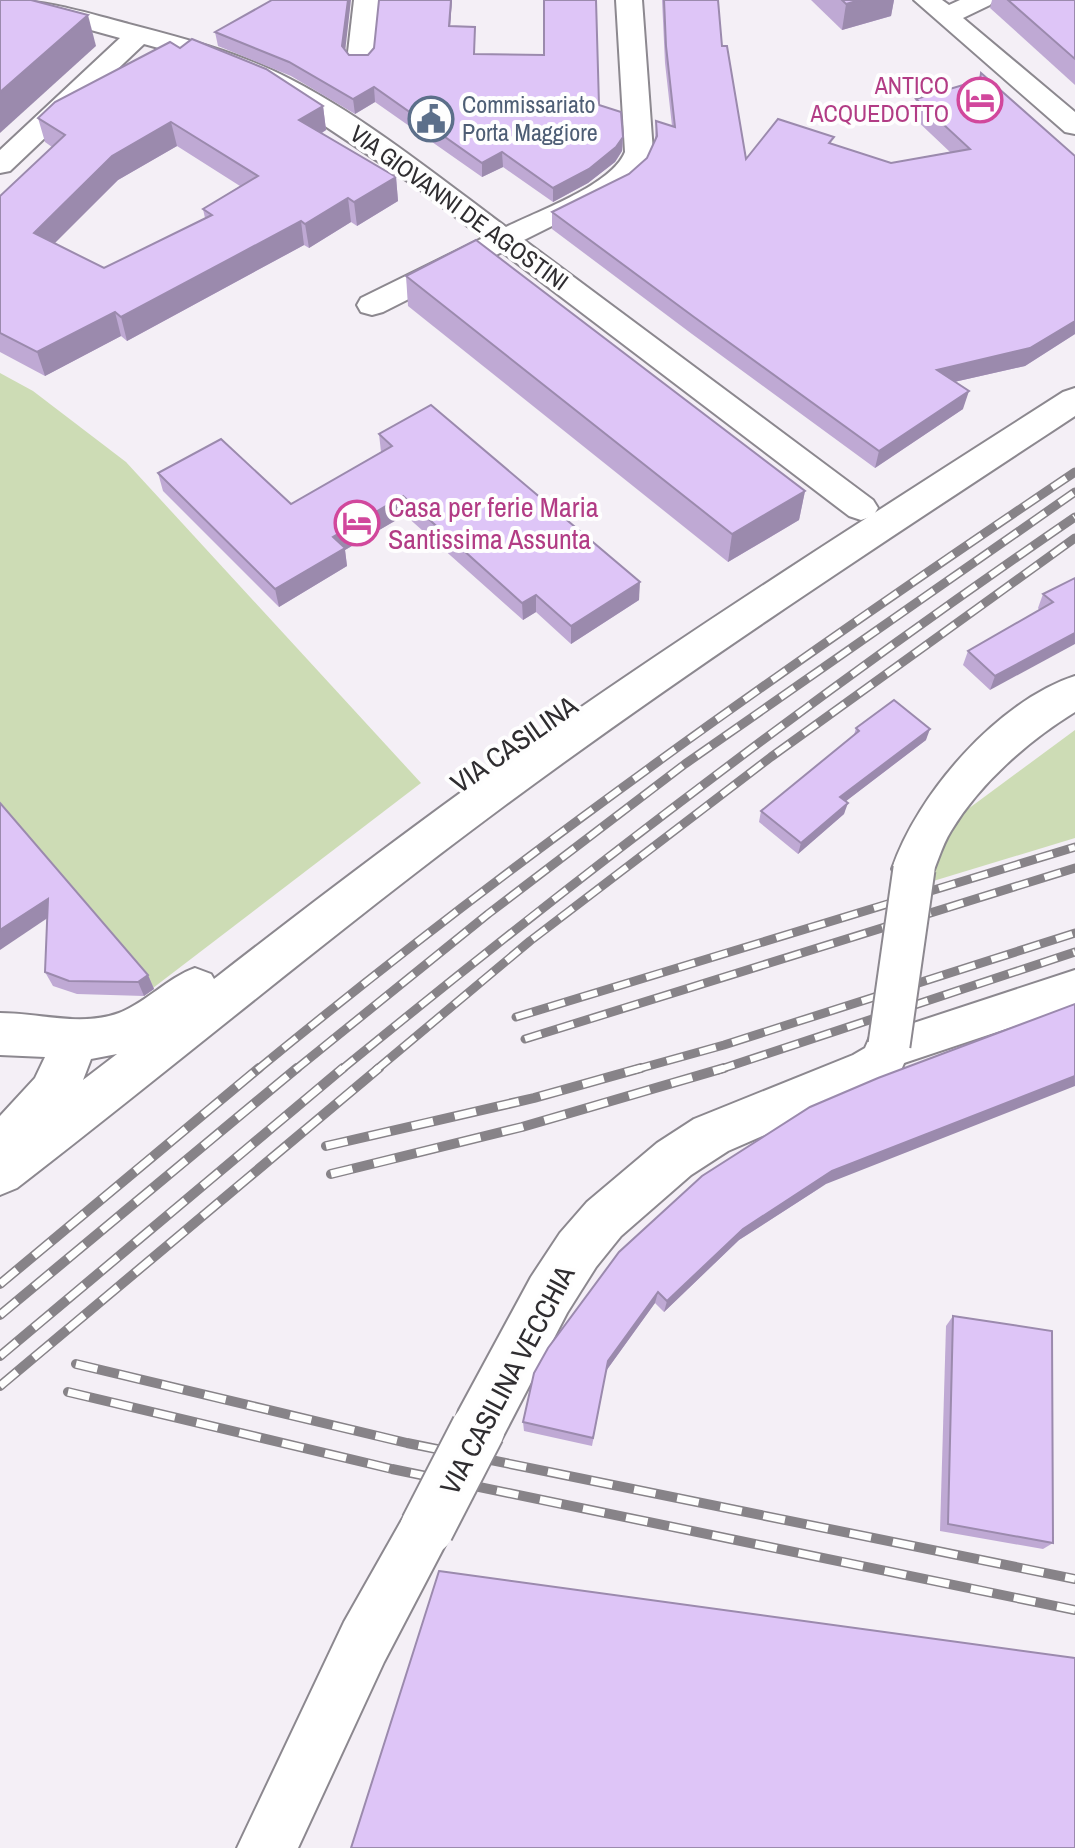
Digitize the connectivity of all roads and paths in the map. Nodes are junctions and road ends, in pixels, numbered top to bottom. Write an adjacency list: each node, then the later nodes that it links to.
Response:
1 (9, 0): 6 (street, VIA GIOVANNI DE AGOSTINI)
2 (367, 0): 7 (street)
3 (629, 0): 10 (street)
4 (981, 0): 5 (street)
5 (936, 8): 8 (street)
6 (140, 33): 9 (street); 10 (street, VIA GIOVANNI DE AGOSTINI)
7 (360, 61)
8 (1075, 126)
9 (0, 165)
10 (502, 238): 11 (street); 14 (street, VIA GIOVANNI DE AGOSTINI)
11 (372, 305)
12 (1075, 367): 14 (main road, VIA CASILINA)
13 (1075, 400): 21 (main road, VIA CASILINA)
14 (861, 508): 18 (main road, VIA CASILINA)
15 (1075, 692): 19 (main road, bridge)
16 (1075, 988): 19 (street, VIA CASILINA VECCHIA)
17 (0, 1034): 18 (main road, VIA CASILINA)
18 (70, 1039): 20 (main road)
19 (889, 1047): 22 (main road, VIA CASILINA VECCHIA, bridge)
20 (0, 1148)
21 (0, 1172)
22 (267, 1848)

